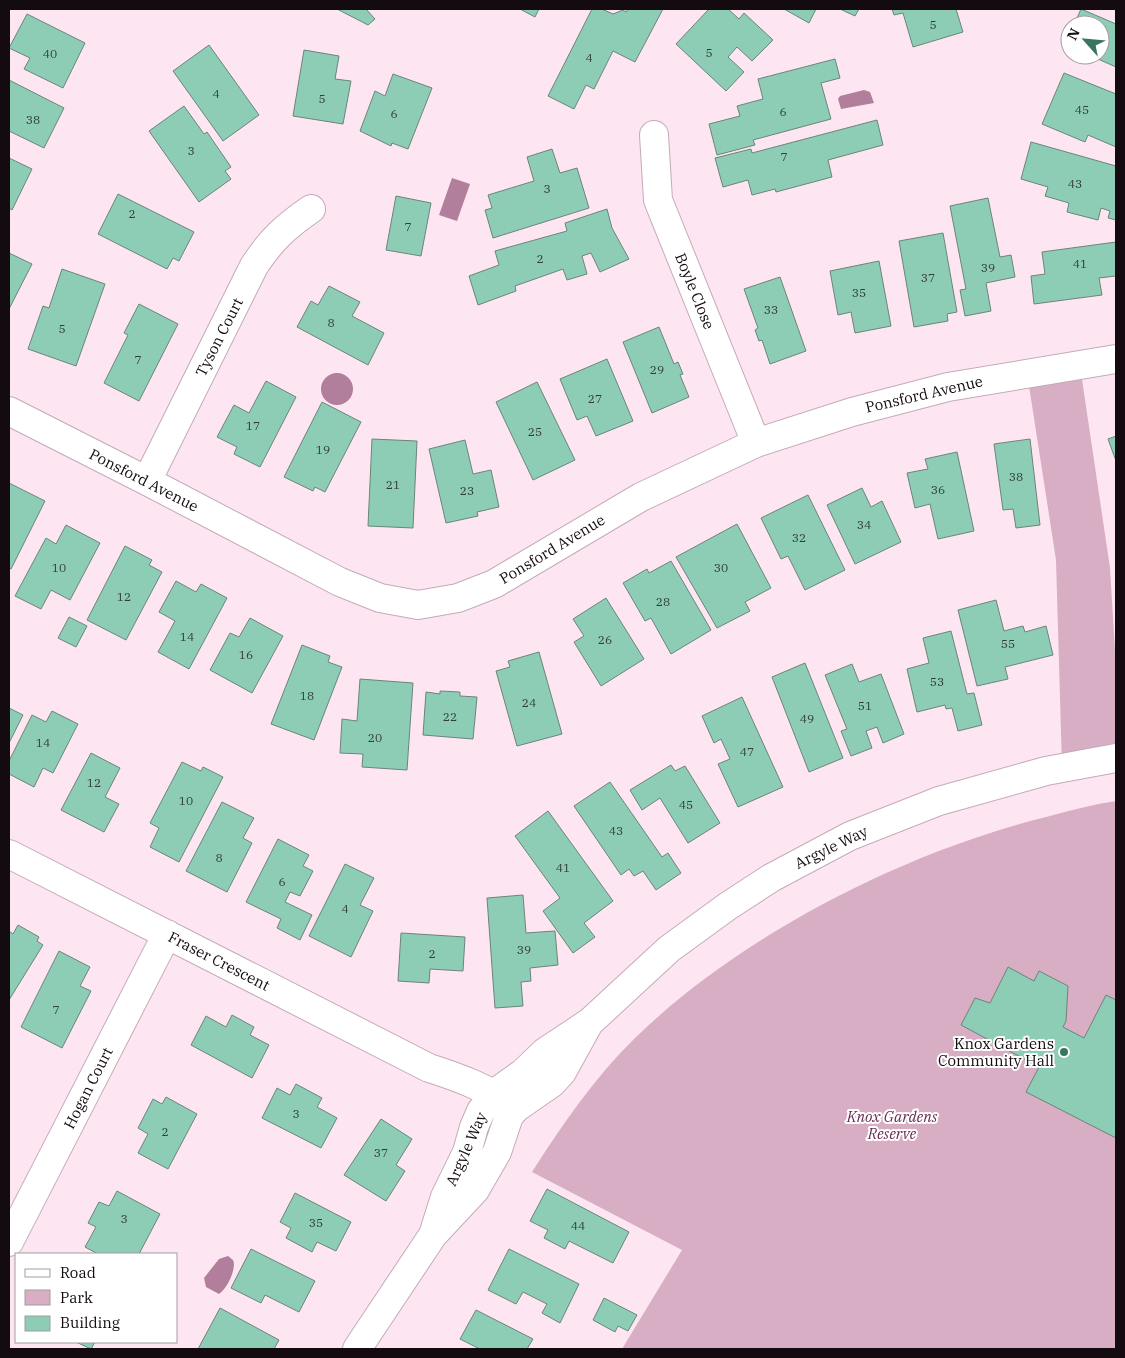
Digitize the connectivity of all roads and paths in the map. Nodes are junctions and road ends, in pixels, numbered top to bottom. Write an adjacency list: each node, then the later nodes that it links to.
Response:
1 (654, 135): 5 (street, Boyle Close)
2 (310, 209): 6 (street, Tyson Court)
3 (1116, 359): 5 (street, Ponsford Avenue)
4 (9, 412): 6 (street, Ponsford Avenue)
5 (756, 443): 6 (street, Ponsford Avenue)
6 (147, 481)
7 (1116, 758): 10 (street, Argyle Way)
8 (9, 854): 9 (street, Fraser Crescent)
9 (167, 934): 10 (street, Fraser Crescent); 11 (street, Hogan Court)
10 (499, 1110): 12 (street, Argyle Way)
11 (9, 1242)
12 (357, 1349)

